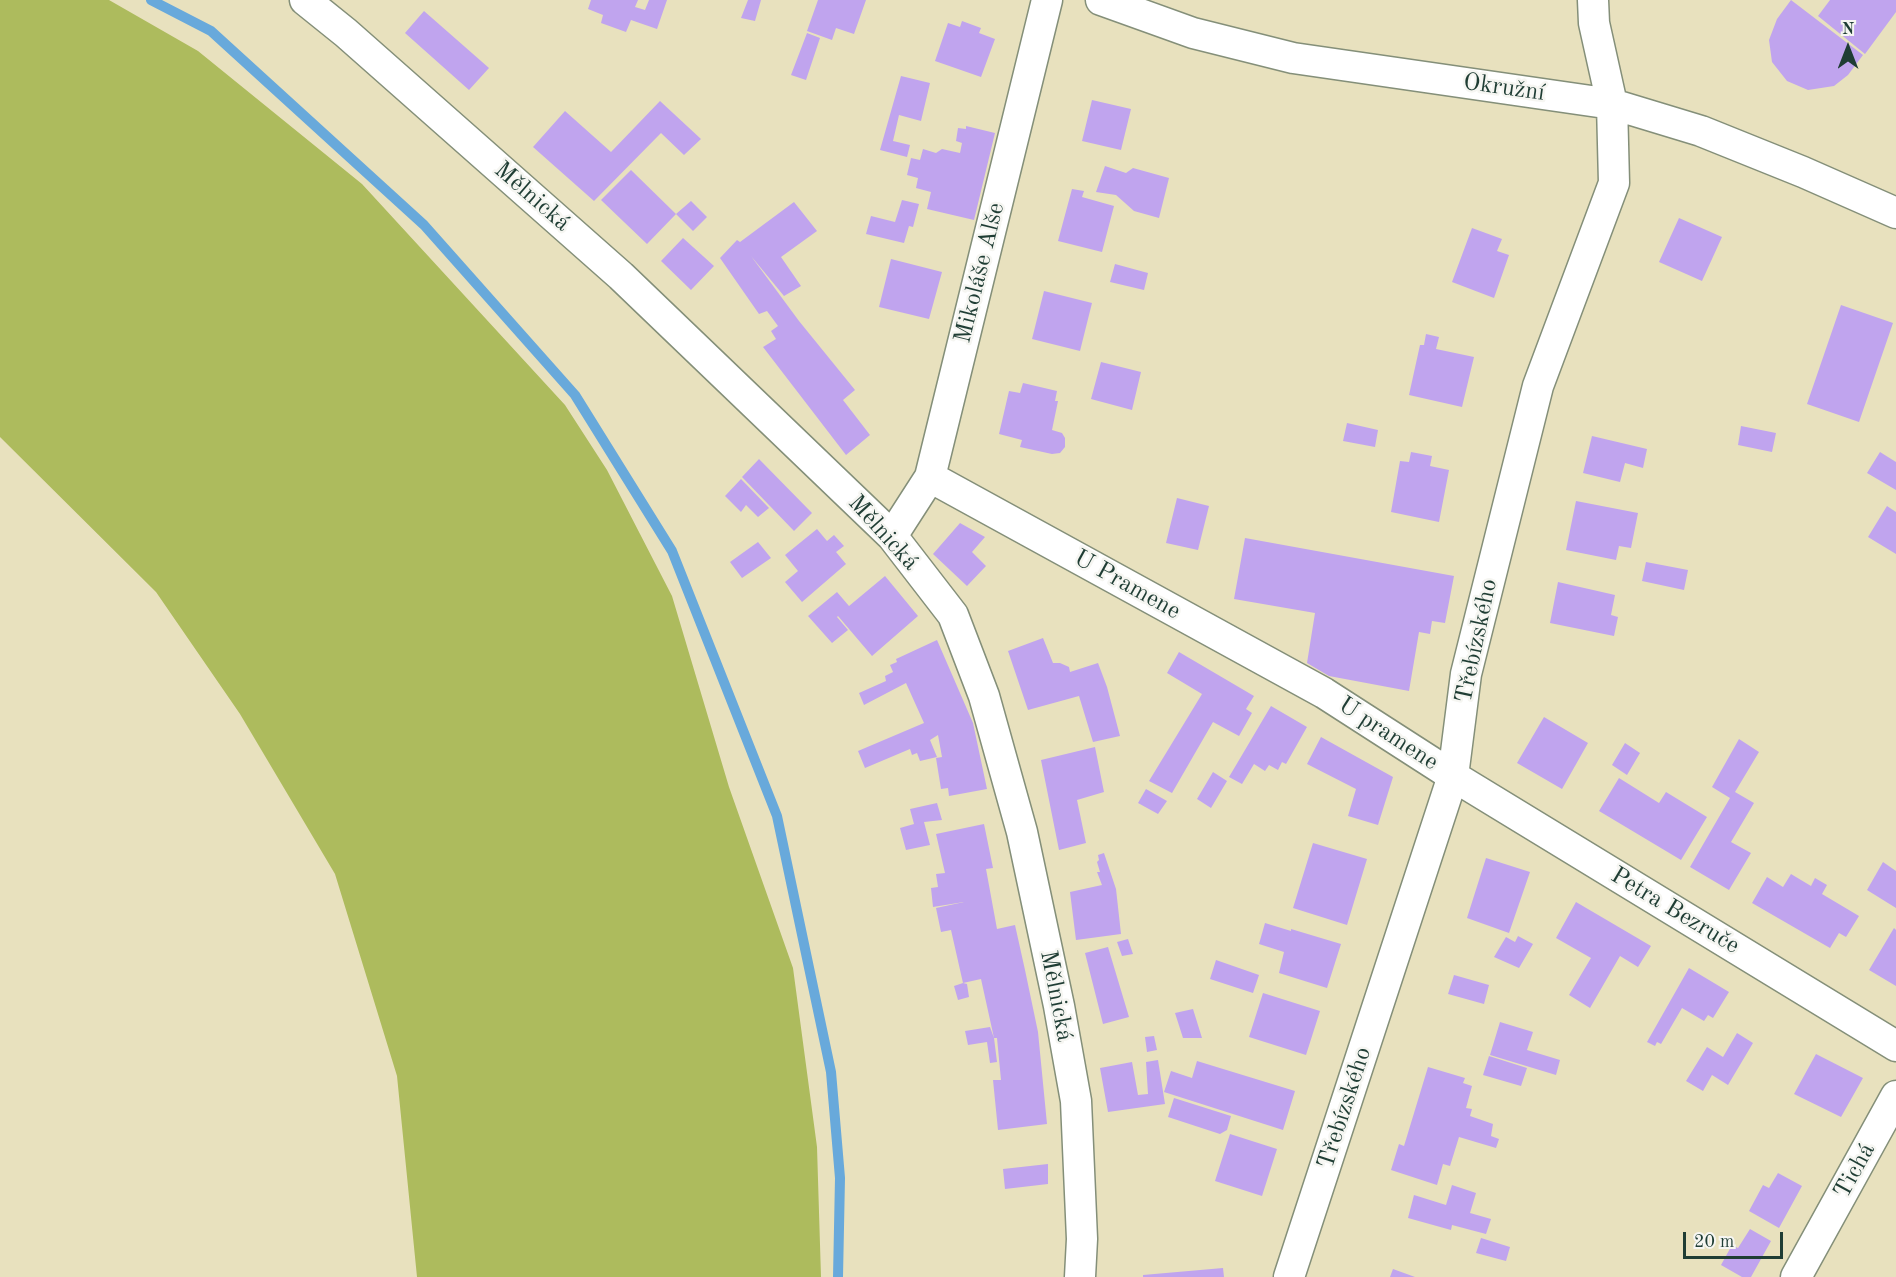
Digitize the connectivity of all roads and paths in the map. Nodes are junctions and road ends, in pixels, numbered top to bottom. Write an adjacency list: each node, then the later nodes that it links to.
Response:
1 (305, 0): 8 (street, Mělnická)
2 (1047, 0): 7 (street, Mikoláše Alše)
3 (1101, 0): 5 (street, Okružní)
4 (1593, 0): 5 (street, Třebízského)
5 (1612, 104): 6 (street, Okružní); 10 (street, Třebízského)
6 (1896, 213)
7 (930, 477): 8 (street, Mikoláše Alše); 9 (street, U Pramene)
8 (892, 536): 13 (street, Mělnická)
9 (1324, 693): 10 (street, U pramene)
10 (1453, 776): 11 (street, Petra Bezruče); 14 (street, Třebízského)
11 (1896, 1046)
12 (1896, 1096): 15 (street, Tichá)
13 (1080, 1277)
14 (1289, 1277)
15 (1796, 1277)

